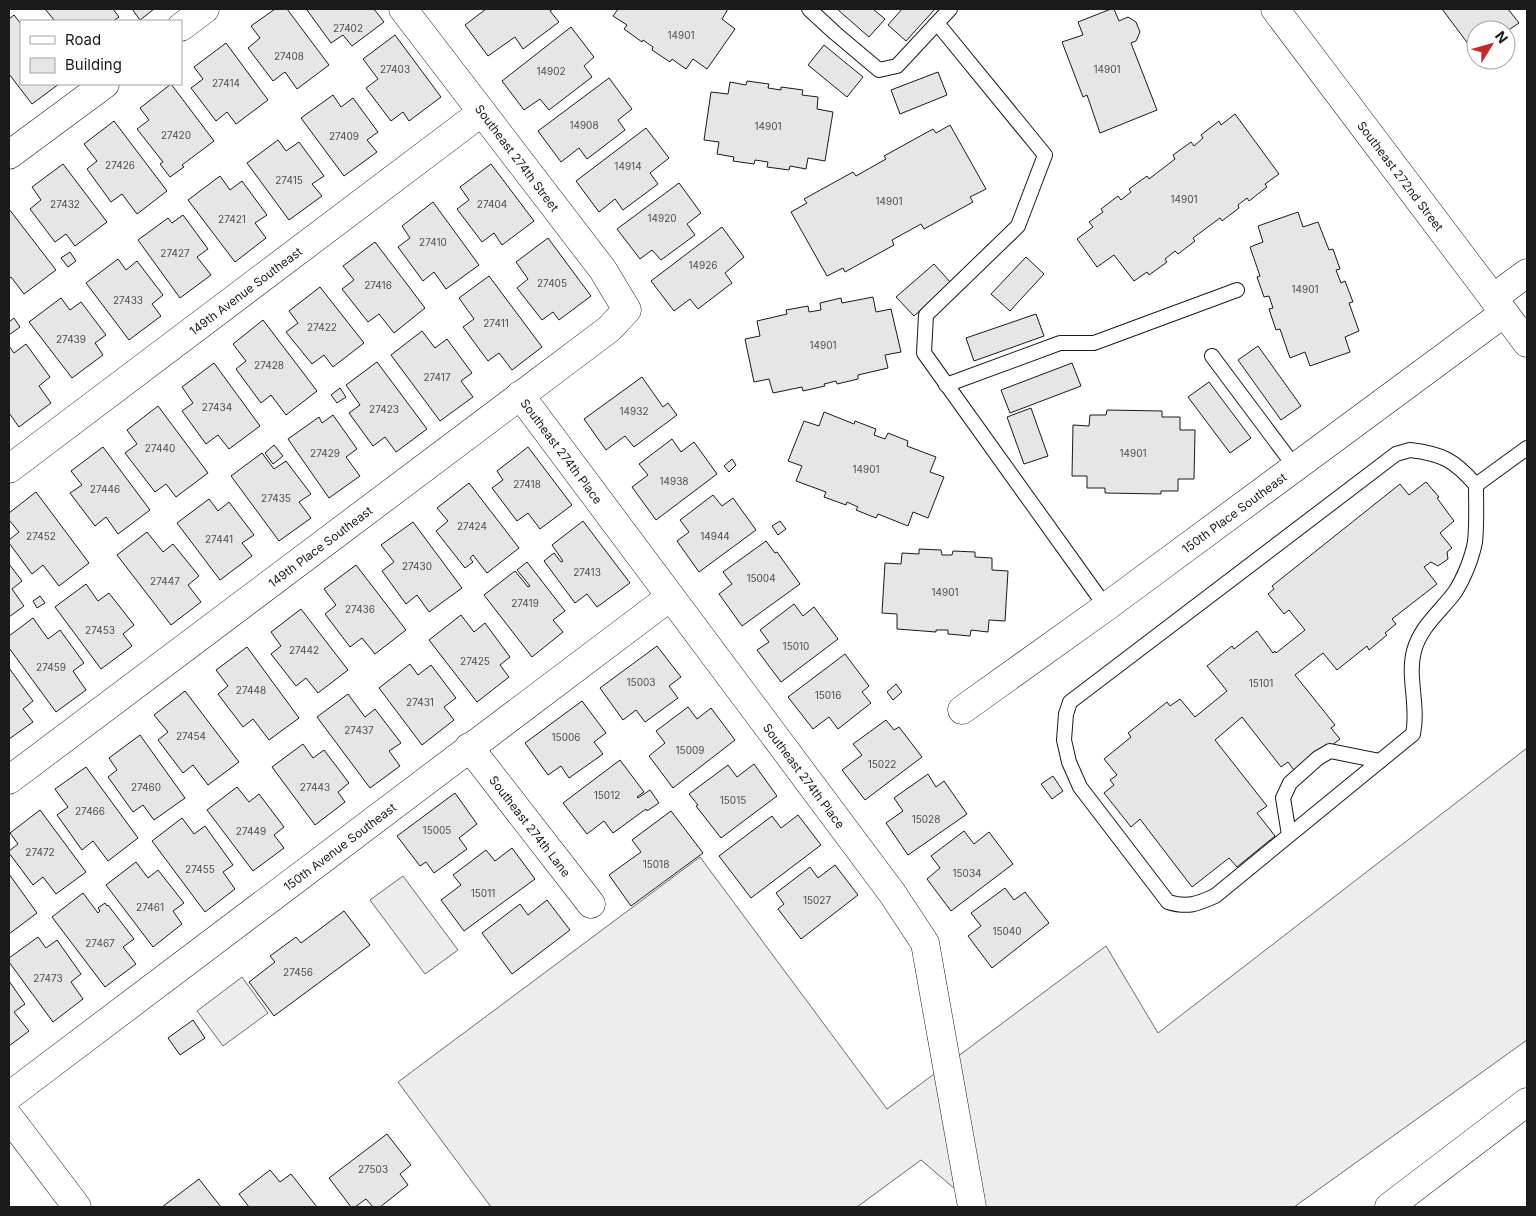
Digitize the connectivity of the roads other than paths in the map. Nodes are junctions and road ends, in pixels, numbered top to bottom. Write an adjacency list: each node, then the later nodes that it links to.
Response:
1 (205, 9): 7 (street)
2 (403, 9): 9 (street, Southeast 274th Street)
3 (809, 9): 6 (lane)
4 (950, 9): 6 (lane)
5 (1275, 9): 13 (street, Southeast 272nd Street)
6 (936, 23): 17 (lane)
7 (182, 26)
8 (103, 85): 10 (street)
9 (482, 112): 14 (street, Southeast 274th Street); 21 (street, 149th Avenue Southeast)
10 (9, 155)
11 (1527, 273): 13 (street, 150th Place Southeast)
12 (1237, 290): 17 (lane)
13 (1499, 305): 15 (street, Southeast 272nd Street); 20 (street, 150th Place Southeast)
14 (627, 310): 18 (street, 149th Place Southeast)
15 (1527, 343)
16 (1212, 356): 20 (lane)
17 (946, 385): 24 (lane)
18 (520, 395): 23 (street, Southeast 274th Place); 28 (street, 149th Place Southeast)
19 (1527, 448): 22 (lane)
20 (1296, 467): 24 (street, 150th Place Southeast)
21 (9, 470)
22 (1476, 485): 27 (lane); 29 (lane)
23 (670, 597): 26 (street, 150th Avenue Southeast); 35 (street, Southeast 274th Place)
24 (1106, 607): 25 (street, 150th Place Southeast)
25 (962, 710)
26 (469, 747): 30 (street, Southeast 274th Lane); 31 (street, 150th Avenue Southeast)
27 (1380, 761): 29 (lane); 29 (lane)
28 (9, 780)
29 (1289, 835)
30 (591, 904)
31 (9, 1096)
32 (1527, 1102): 36 (street)
33 (9, 1117): 34 (street)
34 (77, 1207)
35 (972, 1207)
36 (1389, 1207)

